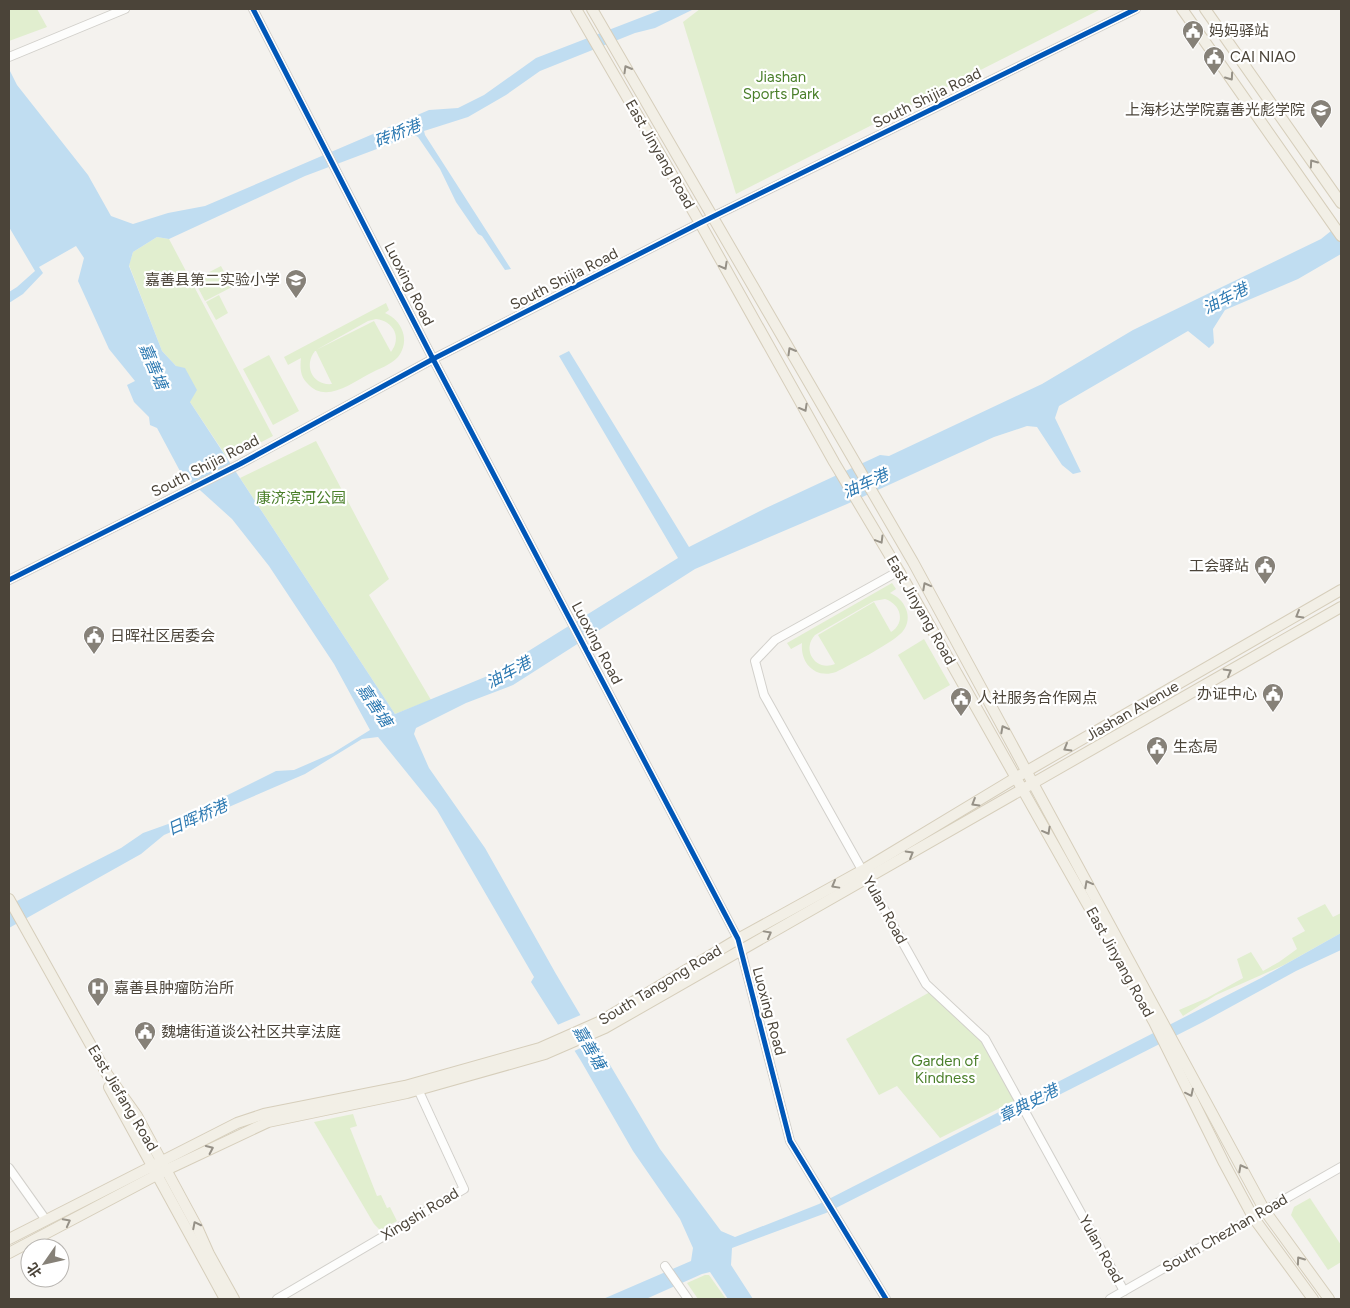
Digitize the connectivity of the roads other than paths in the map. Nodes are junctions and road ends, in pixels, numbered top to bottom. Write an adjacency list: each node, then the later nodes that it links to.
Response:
1 (125, 9): 8 (street)
2 (253, 9): 13 (street, Luoxing Road)
3 (576, 9): 11 (main road, East Jinyang Road)
4 (592, 9): 10 (main road, East Jinyang Road, one-way to 4)
5 (1136, 9): 10 (street, South Shijia Road)
6 (1182, 9): 12 (main road, one-way to 12)
7 (1205, 9): 9 (main road, one-way to 7)
8 (13, 55)
9 (1341, 203)
10 (714, 218): 11 (street, South Shijia Road); 18 (main road, East Jinyang Road, one-way to 10)
11 (700, 223): 13 (street, South Shijia Road); 14 (main road, East Jinyang Road, one-way to 14)
12 (1341, 236)
13 (433, 359): 15 (street, South Shijia Road); 26 (street, Luoxing Road)
14 (899, 571): 19 (main road, East Jinyang Road); 22 (street, Yulan Road)
15 (9, 580)
16 (1341, 590): 18 (main road, Jiashan Avenue, one-way to 18)
17 (1341, 607): 20 (main road, Jiashan Avenue, one-way to 17)
18 (1027, 771): 19 (main road, South Tangong Road); 20 (main road, East Jinyang Road)
19 (1016, 778): 21 (main road, East Jinyang Road); 22 (main road, South Tangong Road, one-way to 22)
20 (1033, 782): 21 (main road, South Tangong Road); 27 (main road, East Jinyang Road, one-way to 20)
21 (1023, 788): 22 (main road, South Tangong Road, one-way to 21); 27 (main road, East Jinyang Road, one-way to 27)
22 (865, 874): 26 (main road, South Tangong Road); 41 (street, Yulan Road)
23 (9, 899): 25 (main road, East Jiefang Road)
24 (9, 910): 25 (main road, East Jiefang Road)
25 (27, 936): 30 (main road, East Jiefang Road); 31 (main road, East Jiefang Road)
26 (739, 944): 29 (main road, South Tangong Road); 46 (street, Luoxing Road)
27 (1158, 1020): 28 (main road, East Jinyang Road)
28 (1172, 1048): 35 (main road, East Jinyang Road, one-way to 28); 36 (main road, East Jinyang Road, one-way to 36)
29 (416, 1087): 31 (main road, South Tangong Road); 44 (street, Xingshi Road)
30 (151, 1166): 31 (main road, South Tangong Road); 34 (main road, East Jiefang Road); 37 (main road, South Tangong Road)
31 (164, 1166): 34 (main road, South Tangong Road); 43 (main road, East Jiefang Road, one-way to 31)
32 (1341, 1167): 35 (street, South Chezhan Road)
33 (9, 1168): 37 (street)
34 (156, 1176): 39 (main road, South Tangong Road, one-way to 34); 42 (main road, East Jiefang Road)
35 (1265, 1210): 36 (street, South Chezhan Road); 49 (main road, East Jinyang Road, one-way to 35)
36 (1253, 1217): 41 (street, South Chezhan Road); 48 (main road, East Jinyang Road)
37 (46, 1220): 38 (main road, South Tangong Road)
38 (9, 1239)
39 (9, 1253)
40 (665, 1266): 45 (street)
41 (1124, 1291): 47 (street, South Chezhan Road)
42 (225, 1299)
43 (234, 1299)
44 (277, 1299)
45 (688, 1299)
46 (886, 1299)
47 (1110, 1299)
48 (1313, 1299)
49 (1329, 1299)

